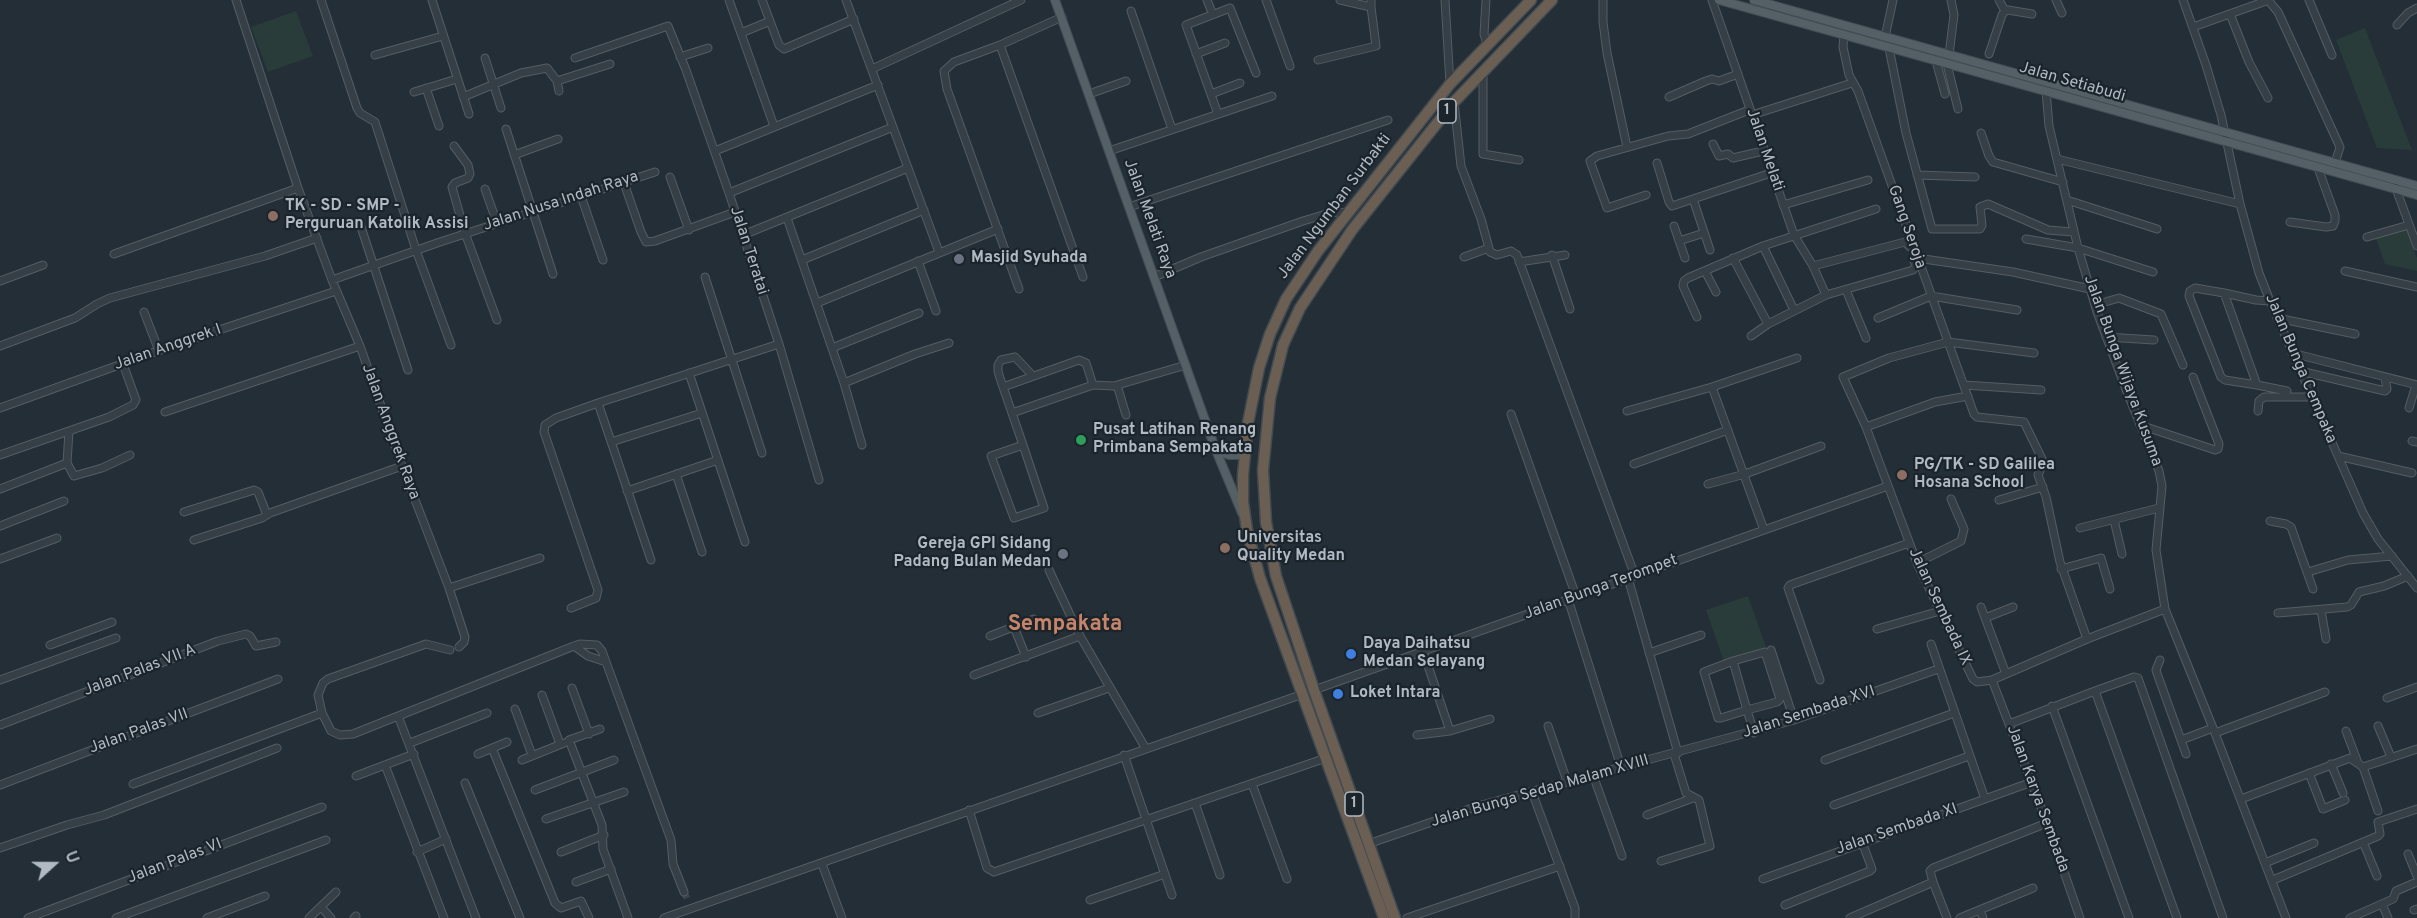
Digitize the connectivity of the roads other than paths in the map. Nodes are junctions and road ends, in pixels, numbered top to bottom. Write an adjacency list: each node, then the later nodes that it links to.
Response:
1 (236, 0): 125 (street, Jalan Anggrek Raya)
2 (321, 0): 165 (street)
3 (432, 0): 44 (street)
4 (729, 0): 42 (street)
5 (762, 0): 38 (street)
6 (846, 0): 37 (street)
7 (1021, 0): 63 (street)
8 (1055, 0): 36 (main road, Jalan Melati Raya)
9 (1207, 0): 30 (street)
10 (1266, 0): 62 (street)
11 (1340, 0): 28 (street)
12 (1445, 0): 73 (street)
13 (1486, 0): 47 (street)
14 (1531, 0): 47 (highway, Jalan Ngumban Surbakti / 1)
15 (1552, 0): 64 (highway, Jalan Ngumban Surbakti / 1)
16 (1603, 0): 104 (street)
17 (1712, 0): 66 (street, Jalan Melati)
18 (1719, 0): 39 (main road, Jalan Setiabudi)
19 (1754, 0): 39 (main road, Jalan Setiabudi)
20 (1893, 0): 45 (street)
21 (1951, 0): 57 (street)
22 (1999, 0): 31 (street)
23 (2008, 0): 31 (street)
24 (2056, 0): 33 (street)
25 (2269, 0): 35 (street); 112 (street)
26 (2309, 0): 53 (street)
27 (2186, 1): 41 (street, Jalan Bunga Cempaka)
28 (1371, 3): 58 (street)
29 (2417, 8): 40 (street)
30 (1211, 10)
31 (2007, 10): 34 (street); 60 (street)
32 (1131, 11): 97 (street)
33 (2062, 13)
34 (2032, 14)
35 (2230, 14): 41 (street); 85 (street)
36 (1062, 17): 48 (street); 79 (main road, Jalan Melati Raya)
37 (854, 20): 38 (street); 63 (street)
38 (770, 21): 42 (street)
39 (1811, 21): 43 (main road, Jalan Setiabudi); 45 (main road, Jalan Setiabudi)
40 (2397, 25)
41 (2193, 27): 99 (street, Jalan Bunga Cempaka)
42 (741, 33): 94 (street)
43 (1844, 35): 50 (main road, Jalan Setiabudi); 70 (street, Gang Seroja)
44 (444, 36): 52 (street); 67 (street)
45 (1885, 37): 57 (main road, Jalan Setiabudi)
46 (1225, 43): 51 (street)
47 (1488, 44): 73 (highway, Jalan Ngumban Surbakti / 1)
48 (1000, 45): 148 (street); 187 (street)
49 (708, 48): 54 (street)
50 (1889, 48): 59 (main road, Jalan Setiabudi); 117 (street)
51 (1196, 54): 65 (street); 80 (street)
52 (375, 55)
53 (2332, 55)
54 (680, 57): 56 (street, Jalan Teratai); 105 (street, Jalan Teratai)
55 (485, 58): 72 (street)
56 (575, 58)
57 (1948, 59): 59 (main road, Jalan Setiabudi); 60 (main road, Jalan Setiabudi); 88 (street)
58 (1318, 60)
59 (1936, 60): 81 (street)
60 (1987, 63): 77 (main road, Jalan Setiabudi); 99 (main road, Jalan Setiabudi)
61 (610, 64): 68 (street)
62 (1290, 66)
63 (872, 69): 74 (street)
64 (1483, 71): 86 (highway, Jalan Ngumban Surbakti / 1); 110 (street)
65 (1256, 73)
66 (1738, 74): 84 (street); 89 (street, Jalan Melati)
67 (457, 79): 75 (street); 83 (street)
68 (557, 81): 72 (street); 76 (street)
69 (1126, 81): 79 (street)
70 (1852, 82): 89 (street); 174 (street, Gang Seroja)
71 (1240, 83): 80 (street)
72 (494, 84): 83 (street); 87 (street)
73 (1450, 84): 141 (highway, Jalan Ngumban Surbakti / 1)
74 (878, 85): 94 (street); 95 (street)
75 (426, 88): 78 (street); 93 (street)
76 (559, 91)
77 (2046, 91): 101 (main road, Jalan Setiabudi); 109 (street, Jalan Bunga Wijaya Kusuma)
78 (414, 92)
79 (1089, 94): 106 (main road, Jalan Melati Raya)
80 (1211, 94): 91 (street)
81 (1945, 94)
82 (1272, 96): 91 (street)
83 (463, 97): 90 (street)
84 (1669, 97)
85 (2268, 98)
86 (1454, 102): 151 (highway, Jalan Ngumban Surbakti / 1); 163 (street)
87 (501, 108)
88 (1958, 109)
89 (1750, 112): 104 (street); 107 (street, Jalan Melati)
90 (469, 114)
91 (1218, 114): 97 (street)
92 (1388, 120): 136 (street)
93 (439, 126)
94 (774, 126): 105 (street)
95 (893, 127): 113 (street); 128 (street)
96 (506, 129): 108 (street)
97 (1172, 129): 106 (street)
98 (1981, 132): 122 (street)
99 (2224, 132): 101 (street, Jalan Bunga Cempaka); 112 (main road, Jalan Setiabudi)
100 (558, 139): 108 (street)
101 (2227, 142): 114 (main road, Jalan Setiabudi); 134 (street, Jalan Bunga Cempaka)
102 (1713, 144): 107 (street)
103 (454, 146): 153 (street)
104 (1627, 147): 129 (street)
105 (715, 151): 128 (street, Jalan Teratai)
106 (1109, 151): 136 (main road, Jalan Melati Raya)
107 (1763, 151): 116 (street, Jalan Melati)
108 (514, 155): 140 (street)
109 (2057, 159): 122 (street, Jalan Bunga Wijaya Kusuma); 134 (street)
110 (1519, 160)
111 (1657, 163): 132 (street)
112 (2335, 163): 120 (main road, Jalan Setiabudi)
113 (908, 168): 138 (street); 142 (street)
114 (2318, 168): 127 (main road, Jalan Setiabudi); 143 (street)
115 (655, 172): 123 (street, Jalan Nusa Indah Raya)
116 (1771, 173): 132 (street); 135 (street, Jalan Melati)
117 (1917, 175): 119 (street); 152 (street)
118 (670, 177): 150 (street)
119 (1976, 177)
120 (2393, 179): 124 (main road, Jalan Setiabudi); 127 (street)
121 (1868, 180): 135 (street)
122 (2063, 182): 133 (street, Jalan Bunga Wijaya Kusuma)
123 (624, 183): 131 (street, Jalan Nusa Indah Raya); 150 (street)
124 (2417, 186)
125 (298, 188): 158 (street, Jalan Anggrek Raya); 168 (street)
126 (485, 189): 144 (street)
127 (2396, 189): 130 (main road, Jalan Setiabudi); 146 (street)
128 (729, 193): 139 (street, Jalan Teratai)
129 (1646, 195)
130 (2417, 195)
131 (581, 196): 140 (street, Jalan Nusa Indah Raya); 175 (street)
132 (1693, 199): 154 (street)
133 (2067, 200): 149 (street); 152 (street, Jalan Bunga Wijaya Kusuma)
134 (2240, 204): 200 (street, Jalan Bunga Cempaka)
135 (1783, 206): 156 (street, Jalan Melati)
136 (1129, 207): 188 (main road, Jalan Melati Raya)
137 (1876, 209): 156 (street)
138 (924, 210): 167 (street); 176 (street)
139 (735, 212): 150 (street); 155 (street, Jalan Teratai)
140 (533, 213): 144 (street, Jalan Nusa Indah Raya); 185 (street)
141 (1344, 217): 151 (highway); 188 (street); 274 (highway, Jalan Ngumban Surbakti / 1)
142 (787, 218): 155 (street); 176 (street)
143 (2290, 222)
144 (497, 223): 153 (street, Jalan Nusa Indah Raya)
145 (360, 224): 180 (street)
146 (2409, 225): 157 (street); 162 (street)
147 (1674, 226): 160 (street)
148 (998, 228): 167 (street); 192 (street)
149 (2157, 228)
150 (688, 230)
151 (1352, 230): 367 (highway, Jalan Ngumban Surbakti / 1)
152 (2073, 232): 164 (street, Jalan Bunga Wijaya Kusuma)
153 (465, 233): 165 (street, Jalan Nusa Indah Raya); 212 (street)
154 (1704, 233): 160 (street); 166 (street)
155 (742, 234): 220 (street, Jalan Teratai)
156 (1794, 235): 161 (street); 181 (street, Jalan Melati)
157 (2367, 237)
158 (317, 238): 189 (street, Jalan Anggrek Raya); 223 (street)
159 (2026, 239): 164 (street)
160 (1679, 241): 172 (street)
161 (1763, 246): 173 (street); 204 (street)
162 (2417, 246)
163 (1489, 248): 171 (street); 178 (street)
164 (2078, 248): 184 (street); 193 (street, Jalan Bunga Wijaya Kusuma)
165 (416, 250): 180 (street, Jalan Nusa Indah Raya); 222 (street)
166 (1710, 250)
167 (939, 252): 177 (street)
168 (114, 254)
169 (1552, 255): 170 (street); 178 (street); 203 (street)
170 (1565, 255)
171 (1464, 257)
172 (1685, 258)
173 (1733, 258): 183 (street); 213 (street)
174 (1917, 258): 193 (street); 199 (street, Gang Seroja)
175 (603, 260)
176 (802, 260): 201 (street)
177 (918, 261): 201 (street); 206 (street)
178 (1519, 262): 316 (street)
179 (43, 265): 190 (street)
180 (373, 265): 189 (street, Jalan Nusa Indah Raya); 234 (street)
181 (1813, 266): 194 (street); 198 (street, Jalan Melati)
182 (2345, 270): 191 (street)
183 (1705, 271): 196 (street); 209 (street)
184 (2153, 272)
185 (554, 274)
186 (705, 277): 230 (street)
187 (1083, 277)
188 (1154, 277): 232 (main road, Jalan Melati Raya)
189 (332, 280): 195 (street, Jalan Anggrek Raya)
190 (0, 281)
191 (2417, 287)
192 (1019, 289)
193 (2090, 289): 202 (street, Jalan Bunga Wijaya Kusuma)
194 (1846, 290): 198 (street); 217 (street)
195 (336, 291): 224 (street, Jalan Anggrek Raya); 226 (street, Jalan Anggrek I)
196 (1716, 292)
197 (2224, 293): 200 (street); 244 (street); 244 (street)
198 (1826, 295): 204 (street)
199 (1931, 296): 205 (street); 210 (street); 219 (street, Gang Seroja)
200 (2270, 301): 211 (street, Jalan Bunga Cempaka)
201 (817, 303): 225 (street)
202 (2095, 305): 216 (street, Jalan Bunga Wijaya Kusuma); 233 (street)
203 (1570, 309)
204 (1794, 310): 213 (street)
205 (2017, 310)
206 (936, 311)
207 (144, 312): 226 (street)
208 (920, 313): 225 (street)
209 (1697, 317)
210 (1878, 318)
211 (2277, 318): 214 (street); 228 (street, Jalan Bunga Cempaka)
212 (497, 320)
213 (1768, 324): 215 (street)
214 (2355, 334)
215 (1751, 336)
216 (2106, 337): 218 (street); 262 (street, Jalan Bunga Wijaya Kusuma)
217 (1866, 338)
218 (2154, 340)
219 (1948, 342): 227 (street); 243 (street, Gang Seroja); 263 (street, Jalan Sembada IX)
220 (779, 344): 230 (street); 283 (street, Jalan Teratai)
221 (949, 344): 240 (street)
222 (451, 345)
223 (0, 346)
224 (360, 346): 257 (street); 279 (street, Jalan Anggrek Raya)
225 (832, 348): 240 (street)
226 (159, 351): 231 (street, Jalan Anggrek I)
227 (2034, 352)
228 (2292, 352): 235 (street, Jalan Bunga Cempaka); 239 (street)
229 (1797, 358): 247 (street)
230 (733, 359): 236 (street); 271 (street)
231 (123, 364): 253 (street, Jalan Anggrek I); 264 (street)
232 (1186, 365): 242 (street); 270 (main road, Jalan Melati Raya)
233 (2183, 365)
234 (408, 370)
235 (2300, 371): 239 (street); 251 (street, Jalan Bunga Cempaka)
236 (689, 373): 252 (street); 259 (street)
237 (1033, 376): 241 (street); 246 (street); 246 (street)
238 (2193, 377): 262 (street)
239 (2385, 378): 245 (street)
240 (844, 383): 267 (street)
241 (1093, 385): 242 (street); 258 (street)
242 (1117, 385): 261 (street)
243 (1964, 385): 248 (street); 250 (street, Gang Seroja)
244 (2257, 385): 249 (street)
245 (2416, 385): 254 (street)
246 (1004, 387): 258 (street)
247 (1712, 387): 255 (street); 265 (street)
248 (2041, 390)
249 (2288, 391)
250 (1968, 396): 263 (street); 286 (street, Gang Seroja)
251 (2311, 397): 256 (street); 275 (street, Jalan Bunga Cempaka)
252 (598, 403): 266 (street); 325 (street)
253 (0, 408)
254 (2409, 408)
255 (1627, 411)
256 (2258, 411)
257 (165, 412)
258 (1012, 412): 268 (street)
259 (702, 413): 266 (street); 276 (street)
260 (1511, 414): 321 (street)
261 (1126, 415)
262 (2140, 425): 292 (street, Jalan Bunga Wijaya Kusuma)
263 (1866, 427): 285 (street, Jalan Sembada IX)
264 (69, 430): 272 (street); 277 (street)
265 (1728, 430): 278 (street); 282 (street)
266 (611, 442): 288 (street)
267 (862, 445)
268 (1023, 445): 268 (street)
269 (1821, 446): 282 (street)
270 (1215, 448): 274 (main road); 295 (main road, Jalan Melati Raya)
271 (762, 453)
272 (0, 455)
273 (130, 455): 277 (street)
274 (1245, 455): 295 (highway, Jalan Ngumban Surbakti / 1)
275 (2338, 456): 280 (street); 307 (street, Jalan Bunga Cempaka)
276 (718, 460): 281 (street); 303 (street)
277 (67, 463): 287 (street)
278 (1634, 464)
279 (402, 466): 294 (street); 317 (street, Jalan Anggrek Raya)
280 (2412, 473)
281 (676, 474): 288 (street); 305 (street)
282 (1745, 474): 284 (street); 300 (street)
283 (819, 480)
284 (1708, 484)
285 (1888, 486): 300 (street, Jalan Bunga Terompet); 304 (street, Jalan Sembada IX)
286 (2043, 487): 290 (street); 312 (street)
287 (0, 489)
288 (627, 490): 310 (street)
289 (1951, 499): 311 (street)
290 (2000, 500)
291 (64, 501): 298 (street)
292 (2158, 508): 296 (street); 326 (street, Jalan Bunga Wijaya Kusuma)
293 (184, 512): 294 (street)
294 (267, 515): 302 (street)
295 (1245, 520): 367 (highway, Jalan Ngumban Surbakti / 1)
296 (2114, 520): 299 (street); 306 (street)
297 (2270, 521): 314 (street)
298 (0, 526)
299 (2080, 528)
300 (1764, 530): 316 (street, Jalan Bunga Terompet)
301 (57, 538): 309 (street)
302 (194, 540)
303 (745, 542)
304 (1909, 543): 311 (street, Jalan Sembada IX); 361 (street)
305 (702, 552)
306 (2122, 554)
307 (2392, 556): 314 (street); 315 (street, Jalan Bunga Cempaka)
308 (540, 558): 317 (street)
309 (0, 559)
310 (651, 560)
311 (1917, 563): 327 (street, Jalan Sembada IX)
312 (2061, 568): 319 (street); 340 (street)
313 (1049, 570): 338 (street)
314 (2307, 572): 320 (street)
315 (2408, 576): 318 (street, Jalan Bunga Cempaka); 328 (street)
316 (1631, 577): 321 (street, Jalan Bunga Terompet); 351 (street)
317 (448, 588): 346 (street, Jalan Anggrek Raya)
318 (2417, 588)
319 (2110, 589)
320 (2313, 589)
321 (1576, 596): 322 (street, Jalan Bunga Terompet)
322 (1568, 599): 350 (street, Jalan Bunga Terompet); 416 (street)
323 (1981, 607): 330 (street)
324 (2013, 607): 330 (street)
325 (570, 608)
326 (2165, 609): 340 (street); 386 (street, Jalan Bunga Wijaya Kusuma)
327 (1940, 610): 334 (street); 362 (street, Jalan Sembada IX)
328 (2321, 610): 329 (street); 341 (street)
329 (2278, 613)
330 (1985, 618): 357 (street)
331 (1034, 619): 333 (street)
332 (112, 622): 335 (street)
333 (1014, 627): 337 (street); 352 (street)
334 (1876, 629)
335 (81, 634): 344 (street); 347 (street)
336 (1701, 635): 351 (street)
337 (990, 636)
338 (1080, 636): 352 (street); 365 (street)
339 (116, 638): 347 (street)
340 (2087, 639): 357 (street)
341 (2326, 639)
342 (276, 642): 382 (street, Jalan Palas VII A)
343 (1930, 644): 356 (street)
344 (50, 645)
345 (574, 646): 355 (street); 355 (street); 378 (street)
346 (459, 647)
347 (86, 649): 360 (street)
348 (450, 650): 374 (street)
349 (1771, 650): 380 (street)
350 (1423, 651): 367 (street, Jalan Bunga Terompet); 387 (street)
351 (1649, 653): 403 (street)
352 (1026, 657): 358 (street)
353 (2160, 660): 393 (street)
354 (1733, 661): 373 (street); 373 (street); 373 (street)
355 (606, 662): 473 (street)
356 (1938, 669): 377 (street); 380 (street, Jalan Sembada XVI)
357 (2006, 674): 362 (street)
358 (974, 675)
359 (278, 679): 426 (street, Jalan Palas VII)
360 (0, 680)
361 (1821, 680)
362 (1992, 680): 381 (street, Jalan Karya Sembada)
363 (2417, 687): 370 (street)
364 (572, 688): 390 (street)
365 (1109, 688): 376 (street); 400 (street)
366 (2095, 691): 371 (street); 503 (street); 504 (street)
367 (1308, 692): 400 (street, Jalan Bunga Terompet); 409 (highway, Jalan Ngumban Surbakti / 1); 450 (highway, Jalan Ngumban Surbakti / 1)
368 (2325, 692): 386 (street)
369 (542, 695): 396 (street)
370 (2386, 698)
371 (2052, 706): 381 (street); 502 (street)
372 (515, 709): 405 (street)
373 (1747, 710): 389 (street)
374 (322, 713): 378 (street); 424 (street)
375 (487, 713): 395 (street)
376 (1038, 713)
377 (1954, 713): 407 (street); 412 (street)
378 (398, 716): 395 (street)
379 (1490, 719): 387 (street)
380 (1794, 720): 389 (street, Jalan Sembada XVI)
381 (2009, 724): 422 (street, Jalan Karya Sembada)
382 (0, 725)
383 (1548, 726): 421 (street)
384 (2378, 726): 408 (street)
385 (600, 729): 390 (street)
386 (2214, 730): 393 (street); 432 (street, Jalan Bunga Wijaya Kusuma)
387 (1450, 731): 391 (street)
388 (2346, 731): 415 (street)
389 (1754, 733): 403 (street, Jalan Sembada XVI)
390 (589, 734): 392 (street)
391 (1417, 735)
392 (569, 740): 396 (street); 417 (street)
393 (2181, 740): 404 (street)
394 (507, 742): 398 (street)
395 (410, 744): 401 (street)
396 (560, 744): 405 (street)
397 (277, 748): 451 (street)
398 (492, 748): 402 (street); 489 (street)
399 (2417, 748): 408 (street)
400 (1146, 749): 406 (street, Jalan Bunga Terompet)
401 (414, 754): 414 (street); 445 (street)
402 (478, 754)
403 (1676, 754): 416 (street, Jalan Bunga Sedap Malam XVIII); 430 (street)
404 (2186, 754)
405 (532, 755): 410 (street)
406 (1124, 755): 438 (street, Jalan Bunga Terompet); 442 (street)
407 (1969, 756): 431 (street); 435 (street)
408 (2391, 757): 415 (street)
409 (1326, 758): 425 (street); 493 (highway, Jalan Ngumban Surbakti / 1)
410 (522, 760)
411 (614, 760): 417 (street)
412 (1825, 760)
413 (2331, 764): 415 (street); 418 (street); 418 (street)
414 (385, 765): 420 (street); 452 (street)
415 (2361, 765): 439 (street)
416 (1622, 767): 419 (street, Jalan Bunga Sedap Malam XVIII)
417 (581, 772): 427 (street); 433 (street)
418 (2309, 773): 432 (street)
419 (1593, 775): 421 (street, Jalan Bunga Sedap Malam XVIII); 455 (street)
420 (356, 776)
421 (1567, 781): 429 (street, Jalan Bunga Sedap Malam XVIII)
422 (2032, 782): 431 (street, Jalan Sembada XI); 443 (street, Jalan Karya Sembada)
423 (465, 783): 488 (street)
424 (133, 784)
425 (1252, 784): 434 (street); 465 (street)
426 (0, 785)
427 (535, 790)
428 (624, 792): 433 (street)
429 (1532, 792): 450 (street, Jalan Bunga Sedap Malam XVIII); 459 (street)
430 (1694, 798): 440 (street); 456 (street)
431 (1985, 799): 447 (street, Jalan Sembada XI)
432 (2241, 799): 457 (street, Jalan Bunga Wijaya Kusuma)
433 (593, 803): 441 (street); 444 (street)
434 (1195, 803): 442 (street); 462 (street)
435 (1834, 805)
436 (322, 807): 481 (street, Jalan Palas VI)
437 (2417, 809): 448 (street)
438 (969, 810): 442 (street); 458 (street, Jalan Bunga Terompet)
439 (2378, 811)
440 (1647, 815)
441 (546, 819)
442 (1146, 820): 461 (street)
443 (2047, 823): 469 (street); 501 (street, Jalan Karya Sembada)
444 (604, 835): 453 (street); 460 (street)
445 (446, 839): 452 (street); 487 (street)
446 (326, 840): 482 (street)
447 (1862, 842): 466 (street, Jalan Sembada XI); 478 (street)
448 (2363, 842): 463 (street); 467 (street)
449 (2314, 843): 457 (street)
450 (1368, 844): 494 (highway, Jalan Ngumban Surbakti / 1)
451 (0, 848)
452 (417, 852): 486 (street)
453 (561, 852)
454 (2408, 854): 464 (street)
455 (1622, 856)
456 (1661, 861)
457 (2265, 863): 467 (street, Jalan Bunga Wijaya Kusuma)
458 (822, 864): 491 (street, Jalan Bunga Terompet); 492 (street)
459 (1560, 866): 495 (street); 496 (street)
460 (610, 869): 468 (street); 490 (street)
461 (1165, 874): 474 (street); 476 (street)
462 (1220, 875)
463 (2377, 876)
464 (2417, 876)
465 (1287, 879)
466 (1763, 879)
467 (2273, 880): 505 (street, Jalan Bunga Wijaya Kusuma)
468 (576, 882)
469 (1933, 882): 497 (street); 498 (street)
470 (2417, 882): 477 (street)
471 (2033, 888): 480 (street)
472 (336, 892): 479 (street)
473 (684, 892)
474 (1172, 895)
475 (265, 896): 483 (street)
476 (1090, 900)
477 (2382, 904): 506 (street); 507 (street)
478 (1785, 905)
479 (321, 907): 484 (street); 485 (street)
480 (1980, 909): 499 (street); 500 (street)
481 (28, 918)
482 (116, 918)
483 (207, 918)
484 (309, 918)
485 (331, 918)
486 (444, 918)
487 (476, 918)
488 (520, 918)
489 (589, 918)
490 (628, 918)
491 (664, 918)
492 (842, 918)
493 (1384, 918)
494 (1395, 918)
495 (1407, 918)
496 (1575, 918)
497 (1851, 918)
498 (1947, 918)
499 (1960, 918)
500 (1983, 918)
501 (2080, 918)
502 (2129, 918)
503 (2177, 918)
504 (2223, 918)
505 (2286, 918)
506 (2350, 918)
507 (2388, 918)

